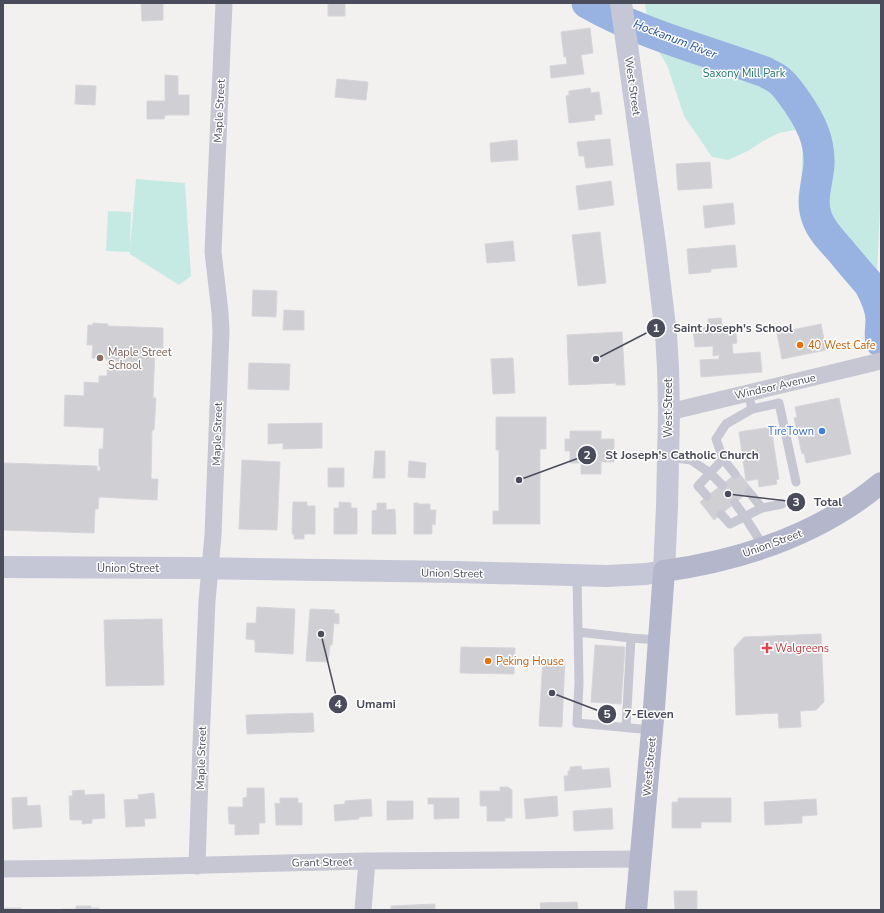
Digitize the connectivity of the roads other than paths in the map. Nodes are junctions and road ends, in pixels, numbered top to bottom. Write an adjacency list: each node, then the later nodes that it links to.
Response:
1 (224, 3): 22 (street, Maple Street)
2 (622, 5): 5 (main road, West Street)
3 (879, 362): 4 (street, Windsor Avenue)
4 (750, 401): 5 (street, Windsor Avenue); 7 (lane); 10 (lane)
5 (669, 412): 6 (main road, West Street)
6 (668, 457): 8 (lane); 23 (main road, West Street)
7 (723, 459): 8 (lane); 9 (lane)
8 (710, 473): 12 (lane); 14 (lane)
9 (735, 474)
10 (796, 482)
11 (881, 483): 20 (main road, Union Street)
12 (722, 485)
13 (749, 492): 17 (lane)
14 (707, 496)
15 (735, 503): 19 (lane)
16 (782, 504): 17 (lane)
17 (762, 508): 19 (lane)
18 (722, 514): 19 (lane)
19 (745, 517): 20 (lane)
20 (764, 547): 23 (main road, Union Street)
21 (3, 567): 22 (main road, Union Street)
22 (210, 569): 24 (main road, Union Street); 32 (street, Maple Street)
23 (664, 571): 24 (main road, Union Street); 27 (main road, West Street)
24 (577, 576): 25 (lane)
25 (578, 632): 26 (lane); 28 (lane)
26 (632, 638): 27 (lane); 28 (lane)
27 (659, 640): 29 (main road, West Street)
28 (626, 727): 29 (lane)
29 (652, 730): 30 (main road, West Street)
30 (640, 859): 31 (street, Grant Street); 35 (main road, West Street)
31 (366, 861): 32 (street, Grant Street); 34 (street)
32 (197, 866): 33 (street, Grant Street)
33 (3, 869)
34 (363, 910)
35 (636, 910)

